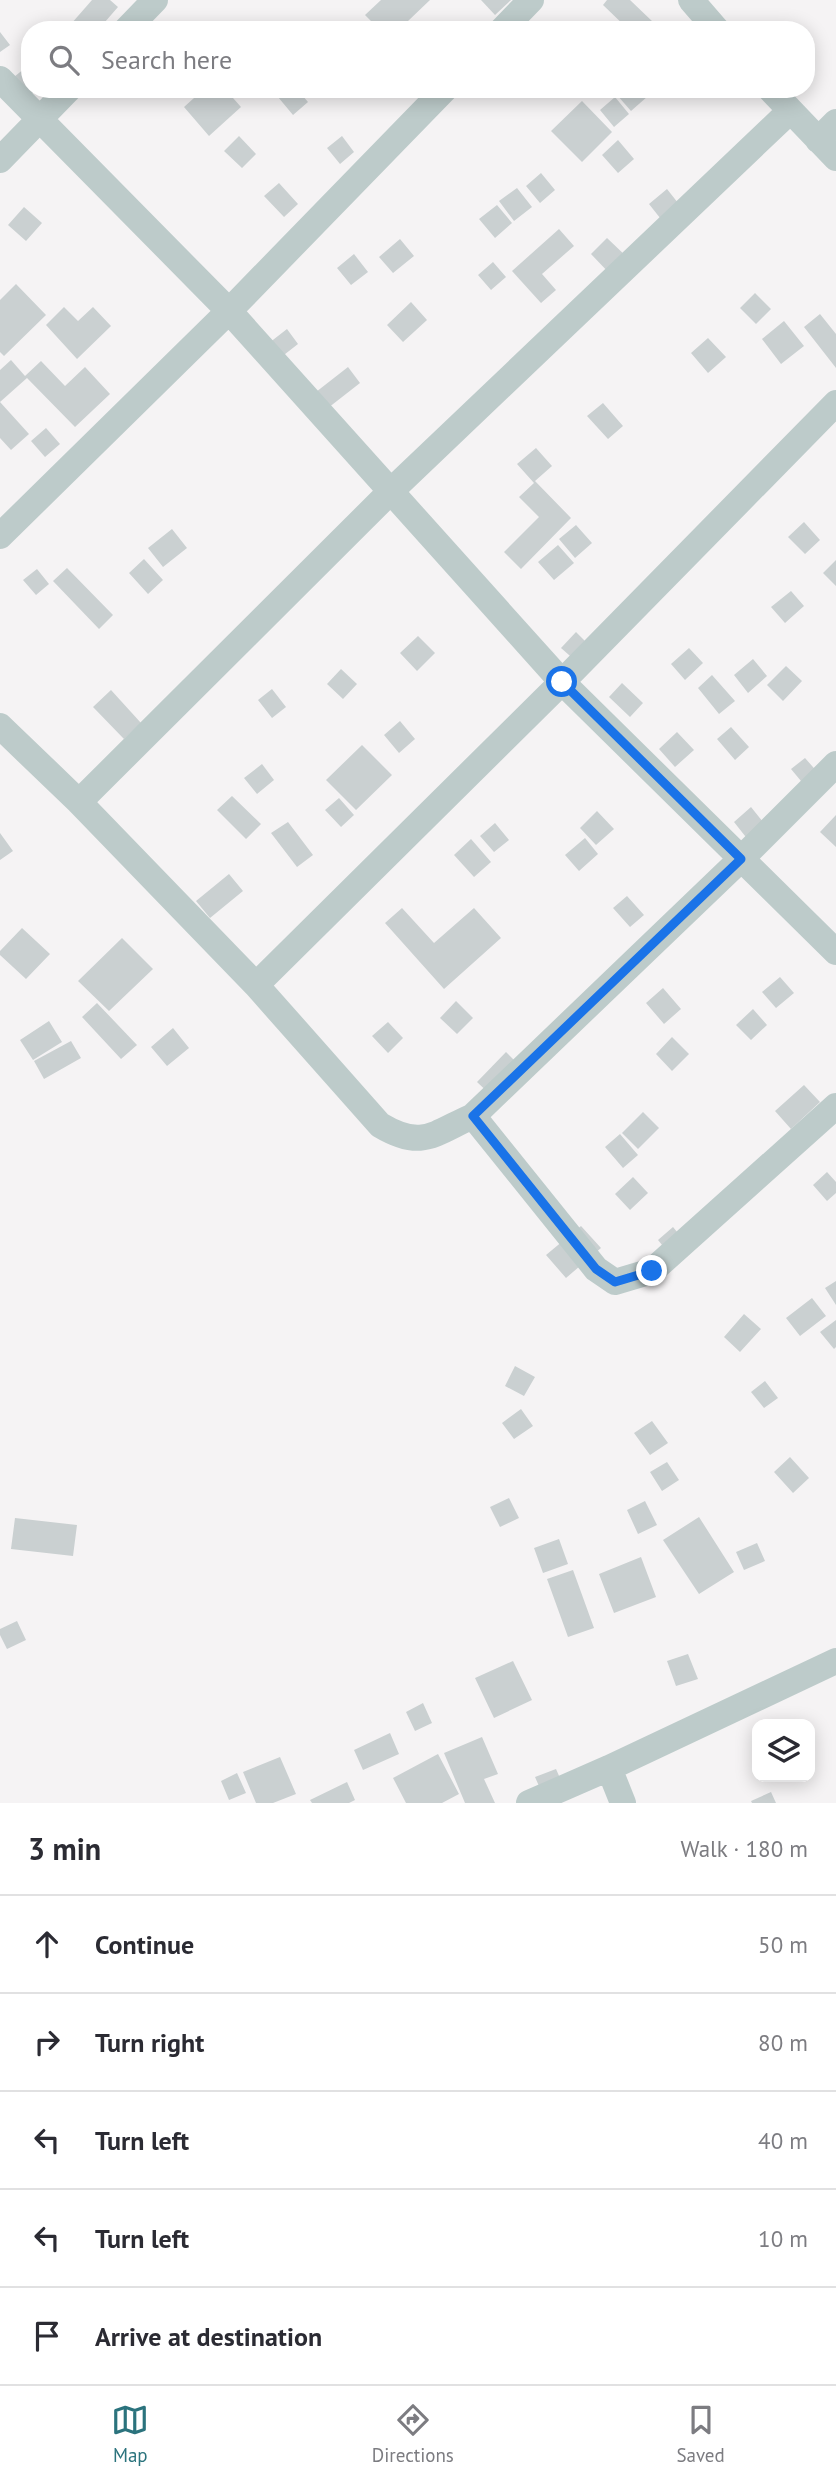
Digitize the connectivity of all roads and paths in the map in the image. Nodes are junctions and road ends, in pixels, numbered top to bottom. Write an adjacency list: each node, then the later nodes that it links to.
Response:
1 (155, 0): 4 (street)
2 (531, 0): 5 (street)
3 (691, 0): 6 (street)
4 (135, 21)
5 (511, 21)
6 (709, 21)
7 (0, 79): 12 (street)
8 (61, 98): 12 (street)
9 (435, 98): 15 (street)
10 (778, 98): 11 (street)
11 (790, 111): 13 (street); 17 (street)
12 (40, 120): 14 (street); 15 (street)
13 (830, 140)
14 (0, 160)
15 (229, 311): 17 (street); 18 (street)
16 (836, 403): 19 (street)
17 (391, 491): 19 (street); 22 (street)
18 (0, 536)
19 (562, 682): 23 (street); 25 (street)
20 (0, 726): 22 (street)
21 (836, 764): 23 (street)
22 (79, 802): 25 (street)
23 (741, 859): 24 (street); 27 (street)
24 (836, 952)
25 (256, 985): 27 (street)
26 (836, 1106): 27 (street)
27 (473, 1116)
28 (836, 1661): 29 (street)
29 (609, 1768): 30 (street); 31 (street)
30 (529, 1803)
31 (623, 1803)

